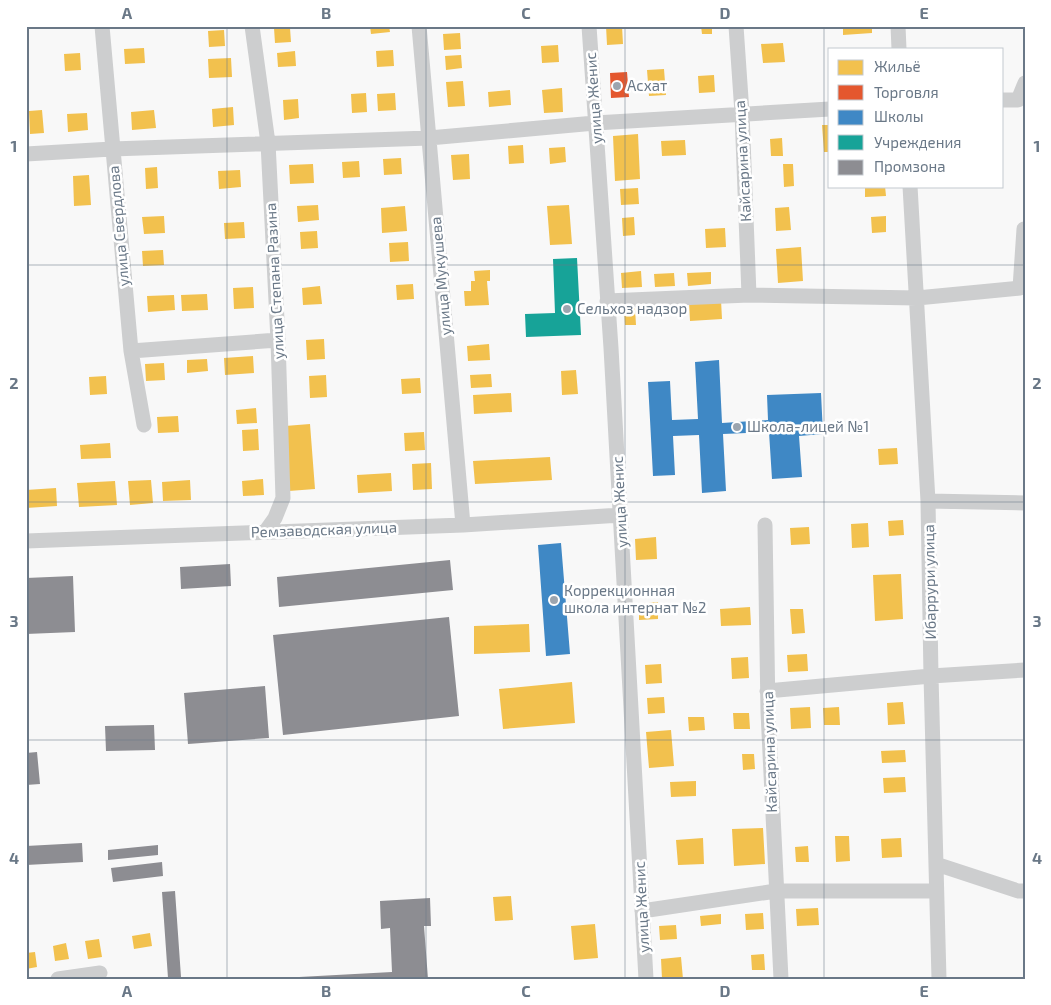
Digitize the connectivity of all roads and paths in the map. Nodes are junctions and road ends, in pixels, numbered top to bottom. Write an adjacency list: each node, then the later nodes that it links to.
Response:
1 (102, 26): 15 (street, улица Свердлова)
2 (252, 26): 14 (street, улица Степана Разина)
3 (419, 26): 13 (street, улица Мукушева)
4 (589, 26): 12 (street, улица Женис)
5 (736, 26): 11 (street, Кайсарина улица)
6 (898, 26): 7 (street)
7 (899, 48)
8 (1025, 83): 9 (street)
9 (1010, 100)
10 (828, 109): 11 (street)
11 (742, 113): 12 (street); 19 (street, Кайсарина улица)
12 (595, 123): 13 (street); 21 (street, улица Женис)
13 (429, 138): 14 (street); 28 (street, улица Мукушева)
14 (268, 143): 15 (street); 22 (street, улица Степана Разина)
15 (112, 149): 16 (street); 23 (street, улица Свердлова)
16 (26, 154)
17 (910, 188): 20 (street, Ибаррури улица)
18 (1024, 229): 20 (street)
19 (749, 295): 20 (street); 21 (street)
20 (917, 298): 25 (street, Ибаррури улица)
21 (607, 301): 27 (street, улица Женис)
22 (278, 340): 23 (street); 30 (street, улица Степана Разина)
23 (131, 351): 24 (street, улица Свердлова)
24 (144, 425)
25 (928, 502): 26 (street); 33 (street, Ибаррури улица)
26 (1025, 503)
27 (621, 515): 28 (street, Ремзаводская улица); 39 (street, улица Женис)
28 (463, 525): 30 (street, Ремзаводская улица)
29 (765, 525): 34 (street, Кайсарина улица)
30 (265, 532): 31 (street, Ремзаводская улица)
31 (26, 541)
32 (1025, 670): 33 (street)
33 (931, 676): 34 (street); 35 (street, Ибаррури улица)
34 (767, 691): 37 (street, Кайсарина улица)
35 (936, 864): 36 (street); 38 (street, Ибаррури улица)
36 (1025, 890)
37 (776, 891): 38 (street); 39 (street); 43 (street, Кайсарина улица)
38 (936, 891): 44 (street, Ибаррури улица)
39 (642, 912): 42 (street, улица Женис)
40 (100, 973): 41 (street)
41 (58, 979)
42 (646, 979)
43 (781, 979)
44 (938, 979)

